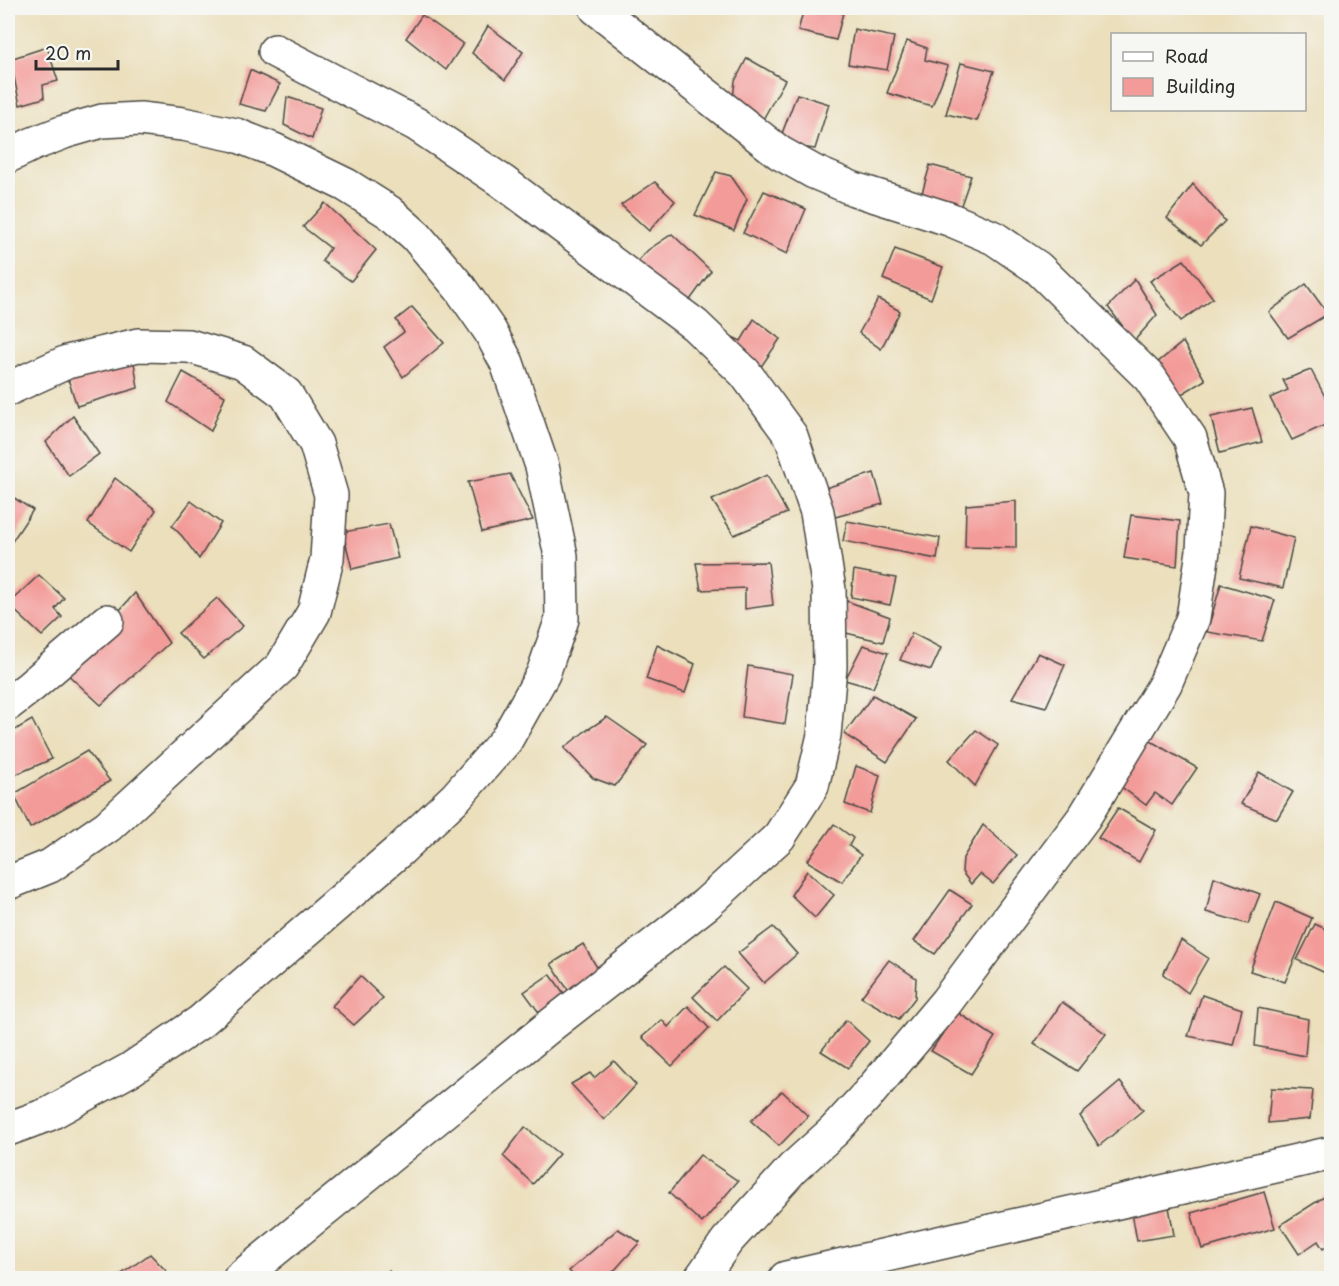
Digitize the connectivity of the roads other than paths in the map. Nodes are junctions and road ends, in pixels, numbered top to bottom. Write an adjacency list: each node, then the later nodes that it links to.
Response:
1 (596, 8): 11 (street)
2 (274, 51): 10 (street)
3 (8, 156): 8 (street)
4 (8, 389): 7 (street)
5 (107, 621): 6 (street)
6 (8, 704)
7 (8, 883)
8 (8, 1129)
9 (1332, 1153): 12 (street)
10 (240, 1278)
11 (701, 1278)
12 (786, 1278)

